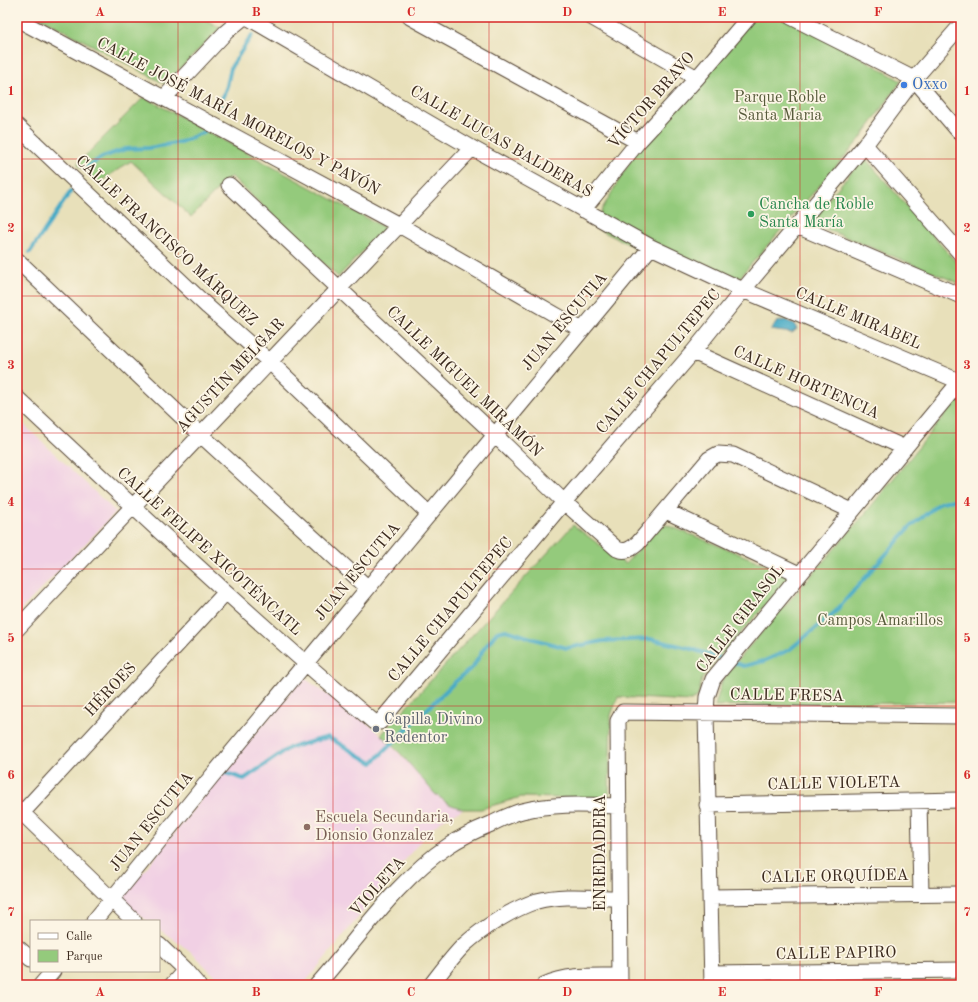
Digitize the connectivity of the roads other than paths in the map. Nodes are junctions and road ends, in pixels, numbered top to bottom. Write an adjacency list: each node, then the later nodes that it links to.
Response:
1 (246, 17): 10 (street); 15 (street, CALLE LUCAS BALDERAS)
2 (410, 17): 13 (street)
3 (591, 17): 8 (street)
4 (749, 17): 8 (street, VÍCTOR BRAVO)
5 (791, 17): 9 (street)
6 (17, 18): 10 (street, CALLE JOSÉ MARÍA MORELOS Y PAVÓN)
7 (961, 25): 9 (street, CALLE CHAPULTEPEC)
8 (697, 78): 13 (street, VÍCTOR BRAVO)
9 (914, 79): 12 (street); 14 (street, CALLE CHAPULTEPEC)
10 (164, 98): 18 (street, CALLE JOSÉ MARÍA MORELOS Y PAVÓN)
11 (17, 126): 28 (street, CALLE FRANCISCO MÁRQUEZ)
12 (961, 134)
13 (638, 142): 17 (street, VÍCTOR BRAVO)
14 (865, 144): 19 (street, CALLE CHAPULTEPEC); 21 (street)
15 (472, 148): 17 (street, CALLE LUCAS BALDERAS); 18 (street, AGUSTÍN MELGAR)
16 (229, 185): 23 (street, CALLE MIGUEL MIRAMÓN)
17 (583, 210): 20 (street, CALLE LUCAS BALDERAS)
18 (399, 225): 23 (street, AGUSTÍN MELGAR); 26 (street, CALLE JOSÉ MARÍA MORELOS Y PAVÓN)
19 (797, 226): 24 (street, CALLE CHAPULTEPEC); 25 (street)
20 (651, 247): 24 (street, CALLE LUCAS BALDERAS); 26 (street, JUAN ESCUTIA)
21 (961, 254)
22 (18, 262): 31 (street)
23 (340, 288): 28 (street, AGUSTÍN MELGAR); 32 (street, CALLE MIGUEL MIRAMÓN)
24 (743, 290): 27 (street, CALLE CHAPULTEPEC); 29 (street, CALLE MIRABEL)
25 (961, 296)
26 (582, 330): 32 (street, JUAN ESCUTIA)
27 (693, 352): 33 (street, CALLE HORTENCIA); 34 (street, CALLE CHAPULTEPEC)
28 (270, 362): 31 (street, AGUSTÍN MELGAR); 38 (street, CALLE FRANCISCO MÁRQUEZ)
29 (961, 381): 33 (street, CALLE GIRASOL)
30 (17, 398): 35 (street, CALLE FELIPE XICOTÉNCATL)
31 (201, 435): 35 (street, AGUSTÍN MELGAR); 40 (street)
32 (495, 435): 34 (street, CALLE MIGUEL MIRAMÓN); 38 (street, JUAN ESCUTIA)
33 (905, 448): 37 (street, CALLE GIRASOL)
34 (564, 502): 36 (street, CALLE MIGUEL MIRAMÓN); 46 (street, CALLE CHAPULTEPEC)
35 (132, 507): 41 (street, CALLE FELIPE XICOTÉNCATL); 42 (street, AGUSTÍN MELGAR)
36 (666, 511): 37 (street); 39 (street)
37 (852, 511): 39 (street, CALLE GIRASOL)
38 (429, 514): 40 (street, JUAN ESCUTIA)
39 (800, 574): 44 (street, CALLE GIRASOL)
40 (368, 588): 43 (street, JUAN ESCUTIA)
41 (226, 592): 43 (street, CALLE FELIPE XICOTÉNCATL); 52 (street, HÉROES)
42 (17, 629)
43 (305, 664): 46 (street, CALLE FELIPE XICOTÉNCATL); 57 (street, JUAN ESCUTIA)
44 (706, 713): 45 (street, CALLE FRESA); 47 (street, CALLE FRESA); 50 (street, CALLE GIRASOL)
45 (961, 716)
46 (382, 721)
47 (618, 721): 51 (street, ENREDADERA)
48 (961, 800): 49 (street, CALLE VIOLETA)
49 (919, 801): 50 (street, CALLE VIOLETA); 53 (street)
50 (708, 804): 55 (street, CALLE GIRASOL)
51 (619, 806): 56 (street, ENREDADERA); 69 (street, VIOLETA)
52 (19, 810): 57 (street)
53 (921, 894): 54 (street, CALLE ORQUÍDEA); 55 (street, CALLE ORQUÍDEA)
54 (961, 894)
55 (710, 897): 65 (street, CALLE GIRASOL)
56 (620, 898): 66 (street, ENREDADERA); 70 (street)
57 (111, 900): 58 (street, JUAN ESCUTIA); 59 (street)
58 (95, 920)
59 (133, 920)
60 (17, 946): 62 (street)
61 (160, 946): 63 (street)
62 (30, 958)
63 (184, 970): 67 (street); 68 (street)
64 (961, 970): 65 (street, CALLE PAPIRO)
65 (712, 979)
66 (620, 981): 71 (street)
67 (172, 985)
68 (198, 985)
69 (317, 985)
70 (430, 985)
71 (544, 985)

